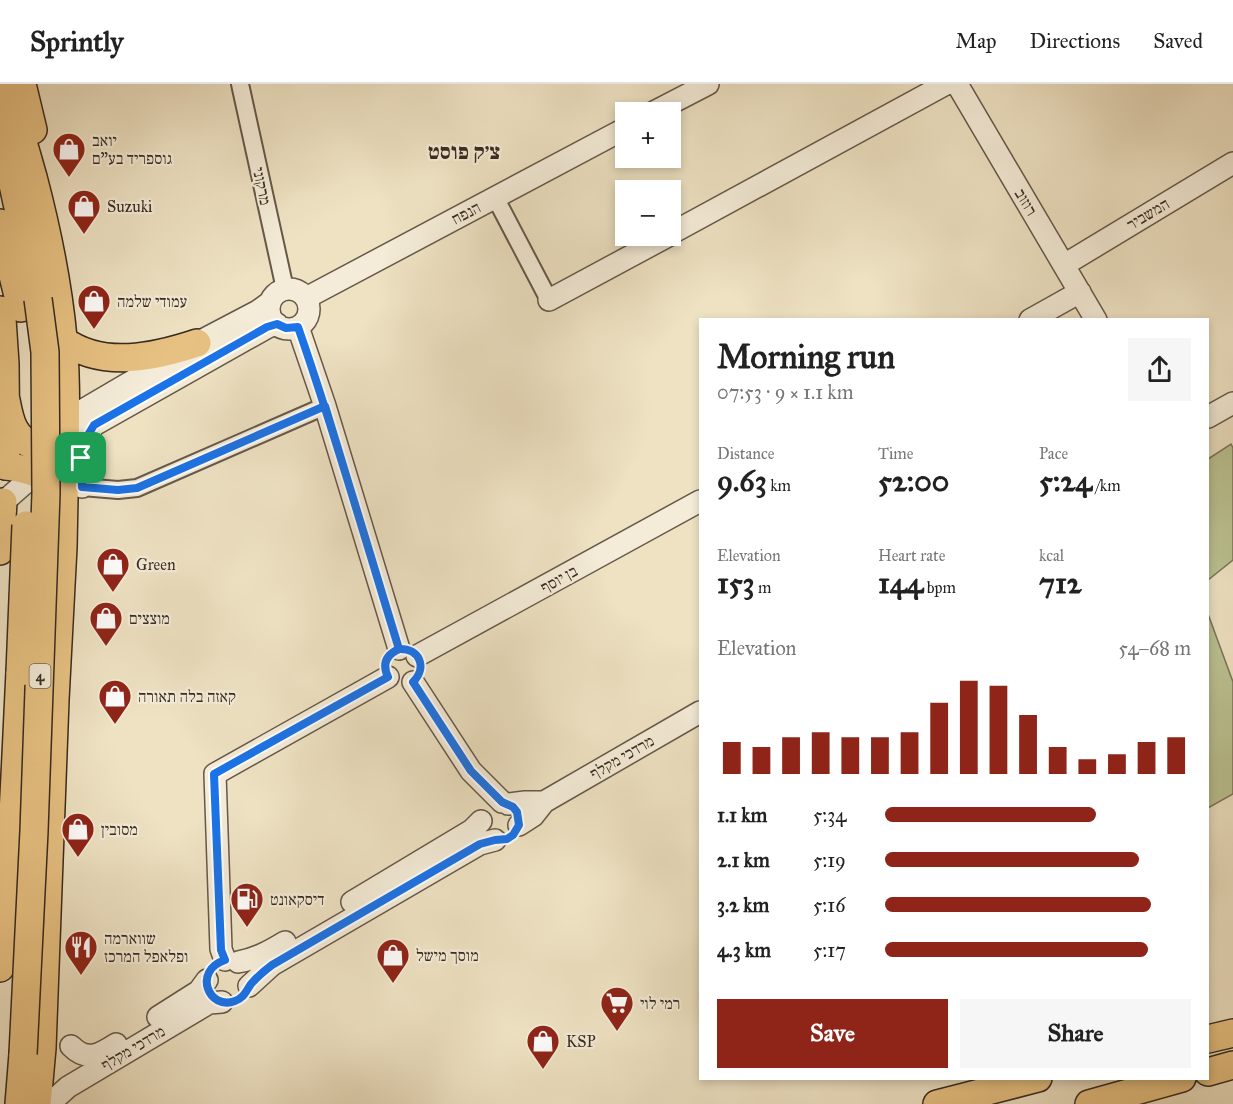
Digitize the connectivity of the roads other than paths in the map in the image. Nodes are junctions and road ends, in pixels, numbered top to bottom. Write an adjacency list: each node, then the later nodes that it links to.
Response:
1 (22, 84): 12 (main road)
2 (240, 84): 17 (street, מרקוני)
3 (708, 84): 7 (street)
4 (946, 84): 14 (street)
5 (957, 84): 16 (street, רוזוב)
6 (0, 88): 12 (main road)
7 (673, 102)
8 (0, 124): 22 (main road, 4)
9 (615, 134): 11 (street, הנפח)
10 (1233, 163): 16 (street, המשביר)
11 (495, 197): 19 (street, הנפח); 20 (street)
12 (42, 211): 26 (main road)
13 (0, 223): 22 (main road, 4)
14 (681, 228)
15 (649, 246): 20 (street)
16 (1064, 265): 18 (street, רוזוב)
17 (285, 289): 19 (street); 21 (street)
18 (1080, 292): 23 (street); 24 (street, רוזוב)
19 (306, 298): 25 (street)
20 (549, 300)
21 (269, 303): 25 (street); 27 (street)
22 (20, 306): 28 (main road); 54 (main road, 4, bridge); 67 (main road, 4, bridge)
23 (1034, 318)
24 (1095, 318)
25 (287, 326): 30 (street); 33 (street)
26 (63, 340): 27 (main road); 32 (main road)
27 (197, 344): 32 (street)
28 (6, 400): 34 (main road); 36 (main road)
29 (1233, 403): 31 (street)
30 (325, 406): 38 (street); 44 (street)
31 (1209, 416)
32 (65, 421): 34 (street); 35 (main road)
33 (94, 425): 35 (street); 38 (street)
34 (32, 446): 35 (main road); 36 (street)
35 (65, 448): 37 (street); 41 (main road)
36 (3, 468): 37 (main road); 40 (street)
37 (36, 474): 40 (street); 41 (main road)
38 (82, 487): 42 (main road)
39 (699, 502): 44 (street, בן יוסף)
40 (2, 504): 43 (main road)
41 (63, 520): 42 (main road)
42 (63, 548): 68 (main road)
43 (0, 551)
44 (408, 653): 45 (street); 46 (street)
45 (388, 677): 46 (street); 55 (street)
46 (413, 682): 48 (street)
47 (699, 713): 49 (street, מרדכי מקלף)
48 (471, 771): 50 (street); 51 (street)
49 (544, 802): 50 (street, מרדכי מקלף); 52 (street, מרדכי מקלף)
50 (505, 803): 51 (street); 52 (street)
51 (482, 817): 53 (street); 55 (street)
52 (519, 825): 53 (street)
53 (495, 840): 58 (street)
54 (3, 918): 56 (main road, 4)
55 (231, 961): 57 (street); 58 (street)
56 (0, 968)
57 (207, 980): 59 (street); 62 (street, מרדכי מקלף)
58 (249, 986): 59 (street)
59 (222, 1002): 69 (street, מרדכי מקלף)
60 (1233, 1033): 61 (main road)
61 (1209, 1039)
62 (71, 1046)
63 (1233, 1065): 64 (main road)
64 (1209, 1072)
65 (1030, 1080): 70 (main road)
66 (1175, 1080): 71 (main road)
67 (19, 1104)
68 (36, 1104)
69 (49, 1104)
70 (937, 1104)
71 (1089, 1104)

